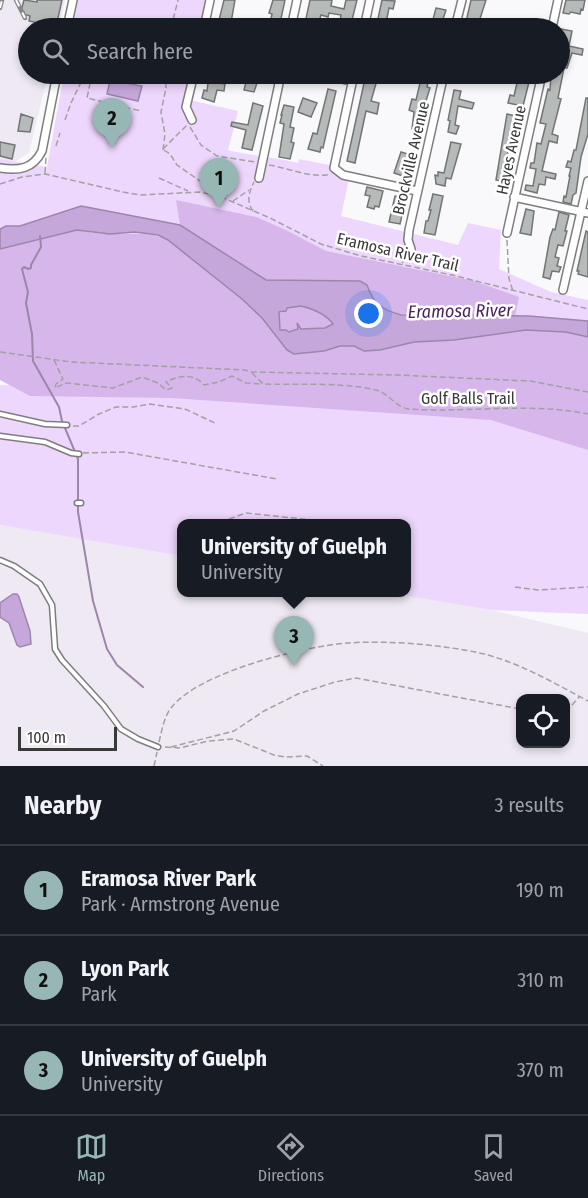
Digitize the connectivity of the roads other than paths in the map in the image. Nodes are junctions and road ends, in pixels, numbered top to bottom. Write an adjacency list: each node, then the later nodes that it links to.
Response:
1 (73, 0): 7 (street)
2 (210, 0): 8 (street)
3 (297, 0): 9 (street)
4 (370, 0): 10 (street)
5 (462, 0): 11 (street)
6 (558, 0): 12 (street)
7 (68, 18)
8 (206, 18)
9 (293, 18)
10 (366, 18)
11 (458, 18)
12 (554, 18)
13 (55, 84): 20 (street)
14 (192, 84): 19 (street)
15 (279, 84): 21 (street)
16 (351, 84): 23 (street)
17 (442, 84): 23 (street, Brockville Avenue)
18 (540, 84): 24 (street, Hayes Avenue)
19 (192, 120)
20 (0, 168)
21 (259, 178)
22 (588, 181): 25 (street)
23 (417, 190): 27 (street, Brockville Avenue)
24 (514, 197): 25 (street); 26 (street, Hayes Avenue)
25 (585, 212): 28 (street)
26 (507, 233)
27 (411, 249)
28 (563, 290)
29 (0, 414): 30 (lane)
30 (64, 425)
31 (0, 436): 32 (lane)
32 (77, 453)
33 (0, 560): 34 (lane)
34 (158, 747)

